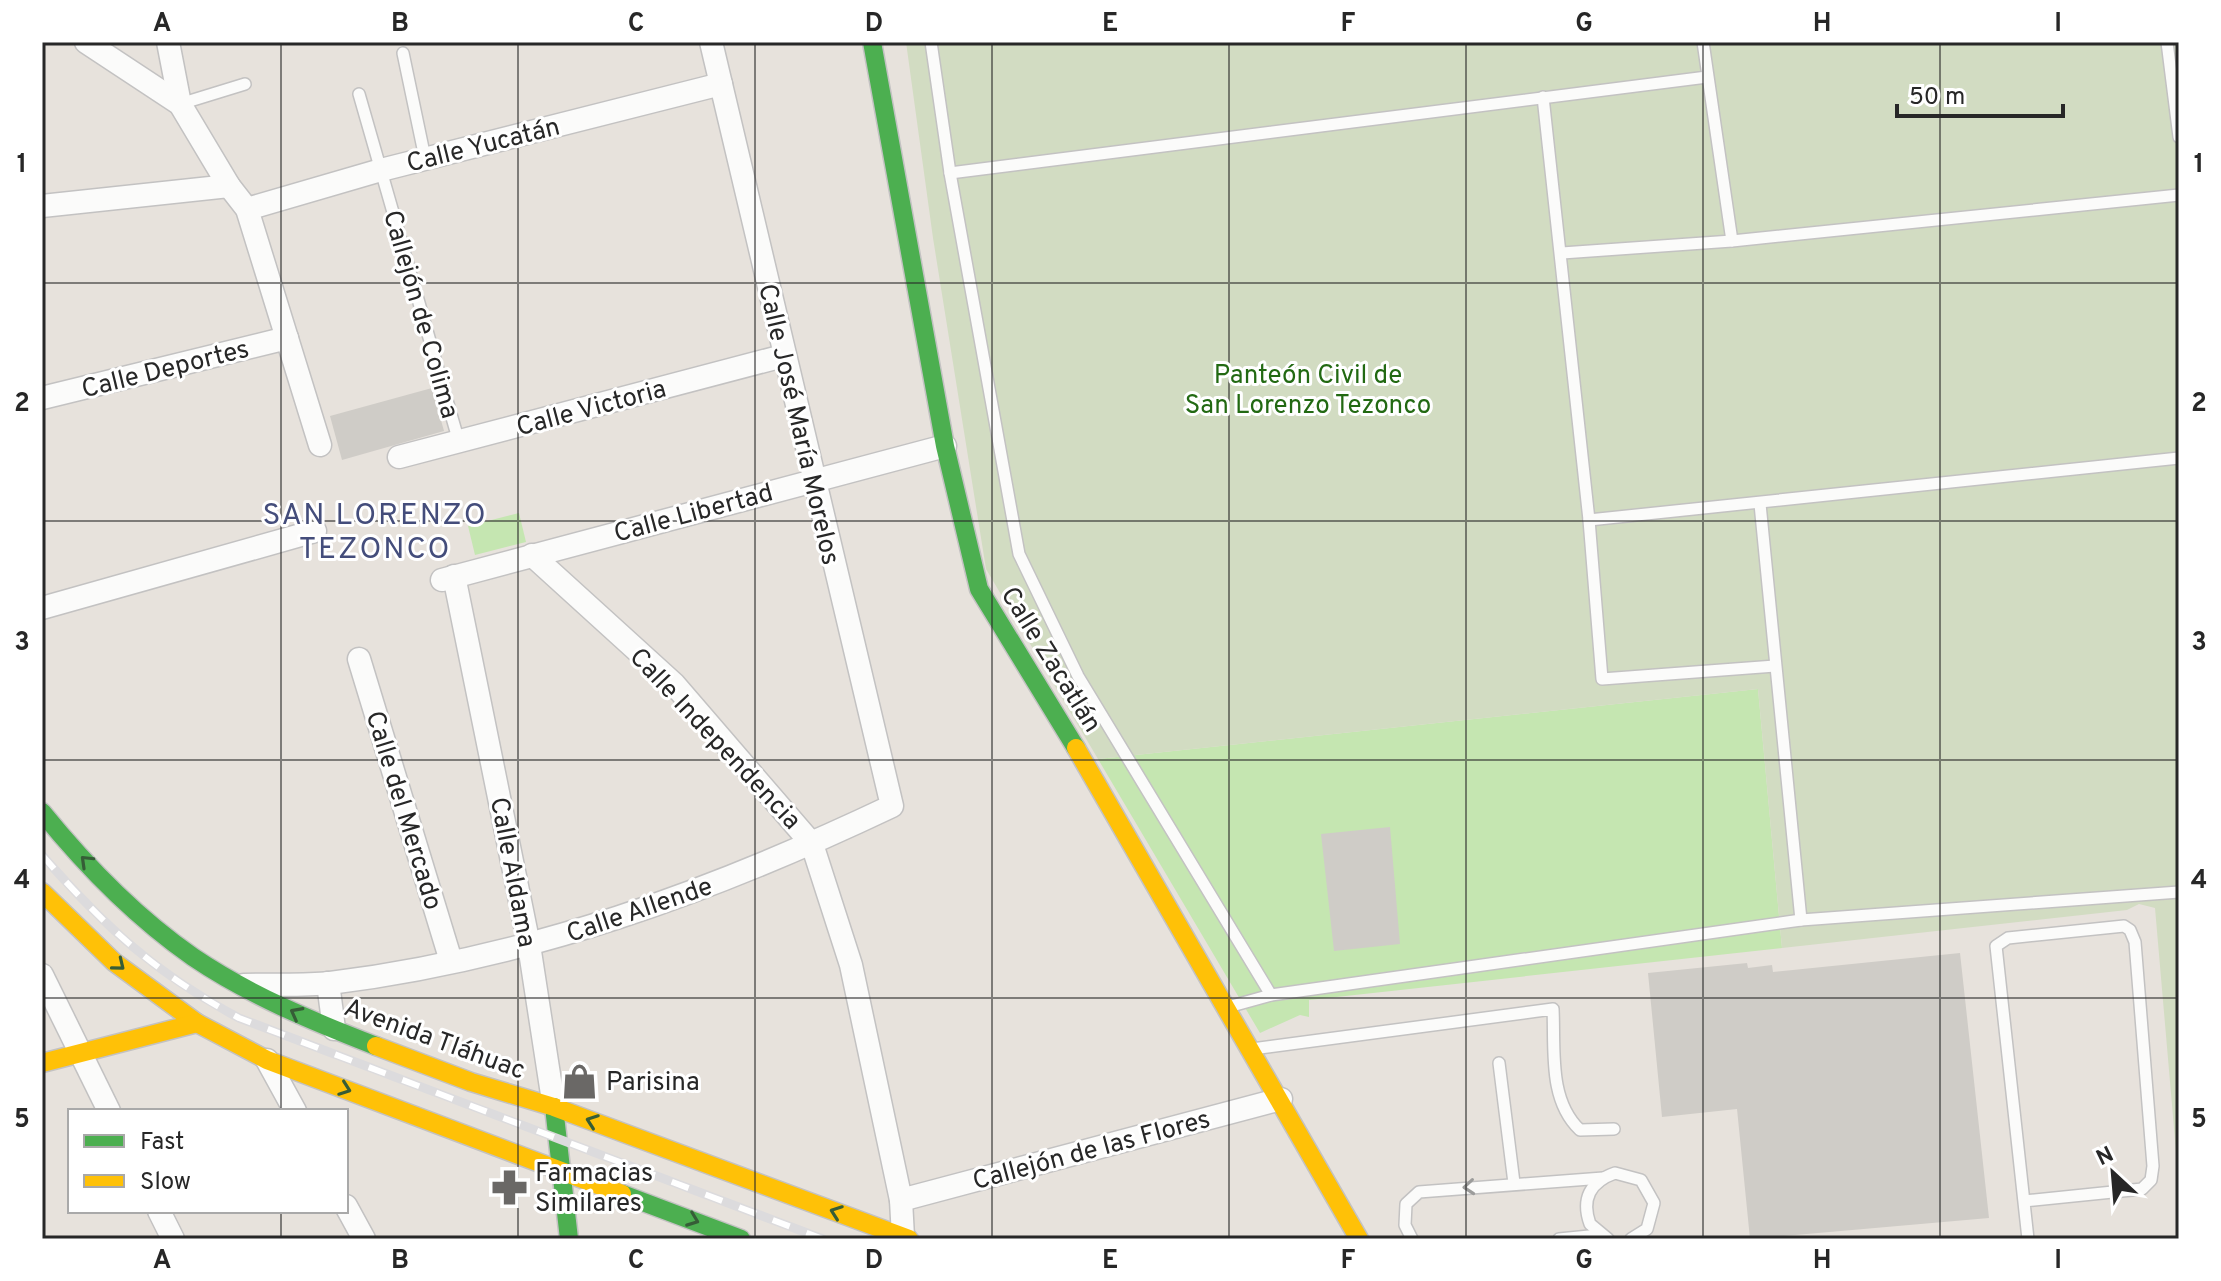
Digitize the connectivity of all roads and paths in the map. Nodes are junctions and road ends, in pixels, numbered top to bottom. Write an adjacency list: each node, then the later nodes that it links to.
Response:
1 (86, 42): 14 (street)
2 (168, 42): 14 (street)
3 (711, 42): 11 (street, Calle José María Morelos)
4 (872, 42): 30 (main road, Calle Zacatlán)
5 (931, 42): 18 (lane)
6 (1703, 42): 9 (lane)
7 (2167, 42): 15 (lane)
8 (403, 53): 16 (lane)
9 (1707, 77): 13 (lane); 23 (lane)
10 (245, 84): 14 (lane)
11 (721, 84): 16 (street, Calle Yucatán); 26 (street, Calle José María Morelos)
12 (359, 94): 17 (lane, Callejón de Colima)
13 (1543, 97): 18 (lane); 24 (lane)
14 (180, 104): 19 (street)
15 (2179, 137)
16 (425, 158): 17 (street, Calle Yucatán)
17 (381, 170): 22 (street, Calle Yucatán); 28 (lane, Callejón de Colima)
18 (950, 173): 53 (lane)
19 (229, 186): 21 (street); 22 (street)
20 (2179, 195): 23 (lane)
21 (42, 206)
22 (247, 209): 25 (street)
23 (1732, 241): 24 (lane)
24 (1562, 253): 35 (lane)
25 (287, 338): 27 (street, Calle Deportes); 29 (street)
26 (783, 356): 28 (street, Calle Victoria); 33 (street, Calle José María Morelos)
27 (42, 398)
28 (459, 442): 31 (street, Calle Victoria)
29 (320, 445)
30 (945, 446): 33 (street, Calle Libertad); 54 (main road, Calle Zacatlán)
31 (399, 457)
32 (2179, 458): 34 (lane)
33 (812, 480): 37 (street, Calle Libertad); 42 (street, Calle José María Morelos)
34 (1760, 504): 35 (lane); 41 (lane)
35 (1589, 520): 41 (lane)
36 (315, 531): 39 (street)
37 (532, 555): 38 (street, Calle Libertad); 44 (street, Calle Independencia)
38 (448, 578): 48 (street, Calle Aldama)
39 (42, 608)
40 (359, 659): 49 (street, Calle del Mercado)
41 (1775, 666): 47 (lane)
42 (892, 806): 44 (street, Calle Allende)
43 (42, 812): 52 (main road, Avenida Tláhuac, one-way to 43)
44 (812, 844): 48 (street, Calle Allende); 70 (street, Calle Independencia)
45 (42, 892): 55 (main road, one-way to 55)
46 (2179, 892): 47 (lane)
47 (1801, 920): 53 (lane)
48 (529, 945): 49 (street, Calle Allende); 63 (street, Calle Aldama)
49 (451, 961): 51 (street, Calle Allende)
50 (42, 975): 58 (street)
51 (328, 983): 52 (street, Calle Allende); 56 (street)
52 (243, 985): 56 (main road, Avenida Tláhuac, one-way to 52)
53 (1271, 995): 54 (lane)
54 (1226, 1007): 57 (main road, Calle Zacatlán)
55 (197, 1023): 58 (main road); 59 (main road)
56 (334, 1029): 63 (main road, Avenida Tláhuac)
57 (1252, 1049): 62 (main road, Calle Zacatlán); 66 (lane)
58 (81, 1054): 60 (main road); 64 (street)
59 (267, 1060): 65 (street); 67 (main road, one-way to 67)
60 (42, 1063)
61 (1499, 1063): 69 (lane)
62 (1281, 1099): 70 (street, Callejón de las Flores); 80 (main road, Calle Zacatlán)
63 (554, 1107): 67 (main road, Calle Aldama); 75 (main road, Avenida Tláhuac, one-way to 63)
64 (108, 1109)
65 (294, 1109)
66 (1614, 1129)
67 (560, 1169): 78 (main road, Calle Aldama); 79 (main road, one-way to 79)
68 (1603, 1178): 69 (lane); 74 (lane); 83 (lane)
69 (1514, 1183): 81 (lane, one-way to 81)
70 (901, 1200): 75 (street, Calle Independencia)
71 (2024, 1201): 71 (lane); 84 (lane)
72 (348, 1210): 77 (street)
73 (160, 1213): 76 (street)
74 (1603, 1237): 82 (lane)
75 (906, 1238)
76 (173, 1239)
77 (364, 1239)
78 (569, 1239)
79 (741, 1239)
80 (1359, 1239)
81 (1412, 1239)
82 (1559, 1239)
83 (1631, 1239)
84 (2028, 1239)

